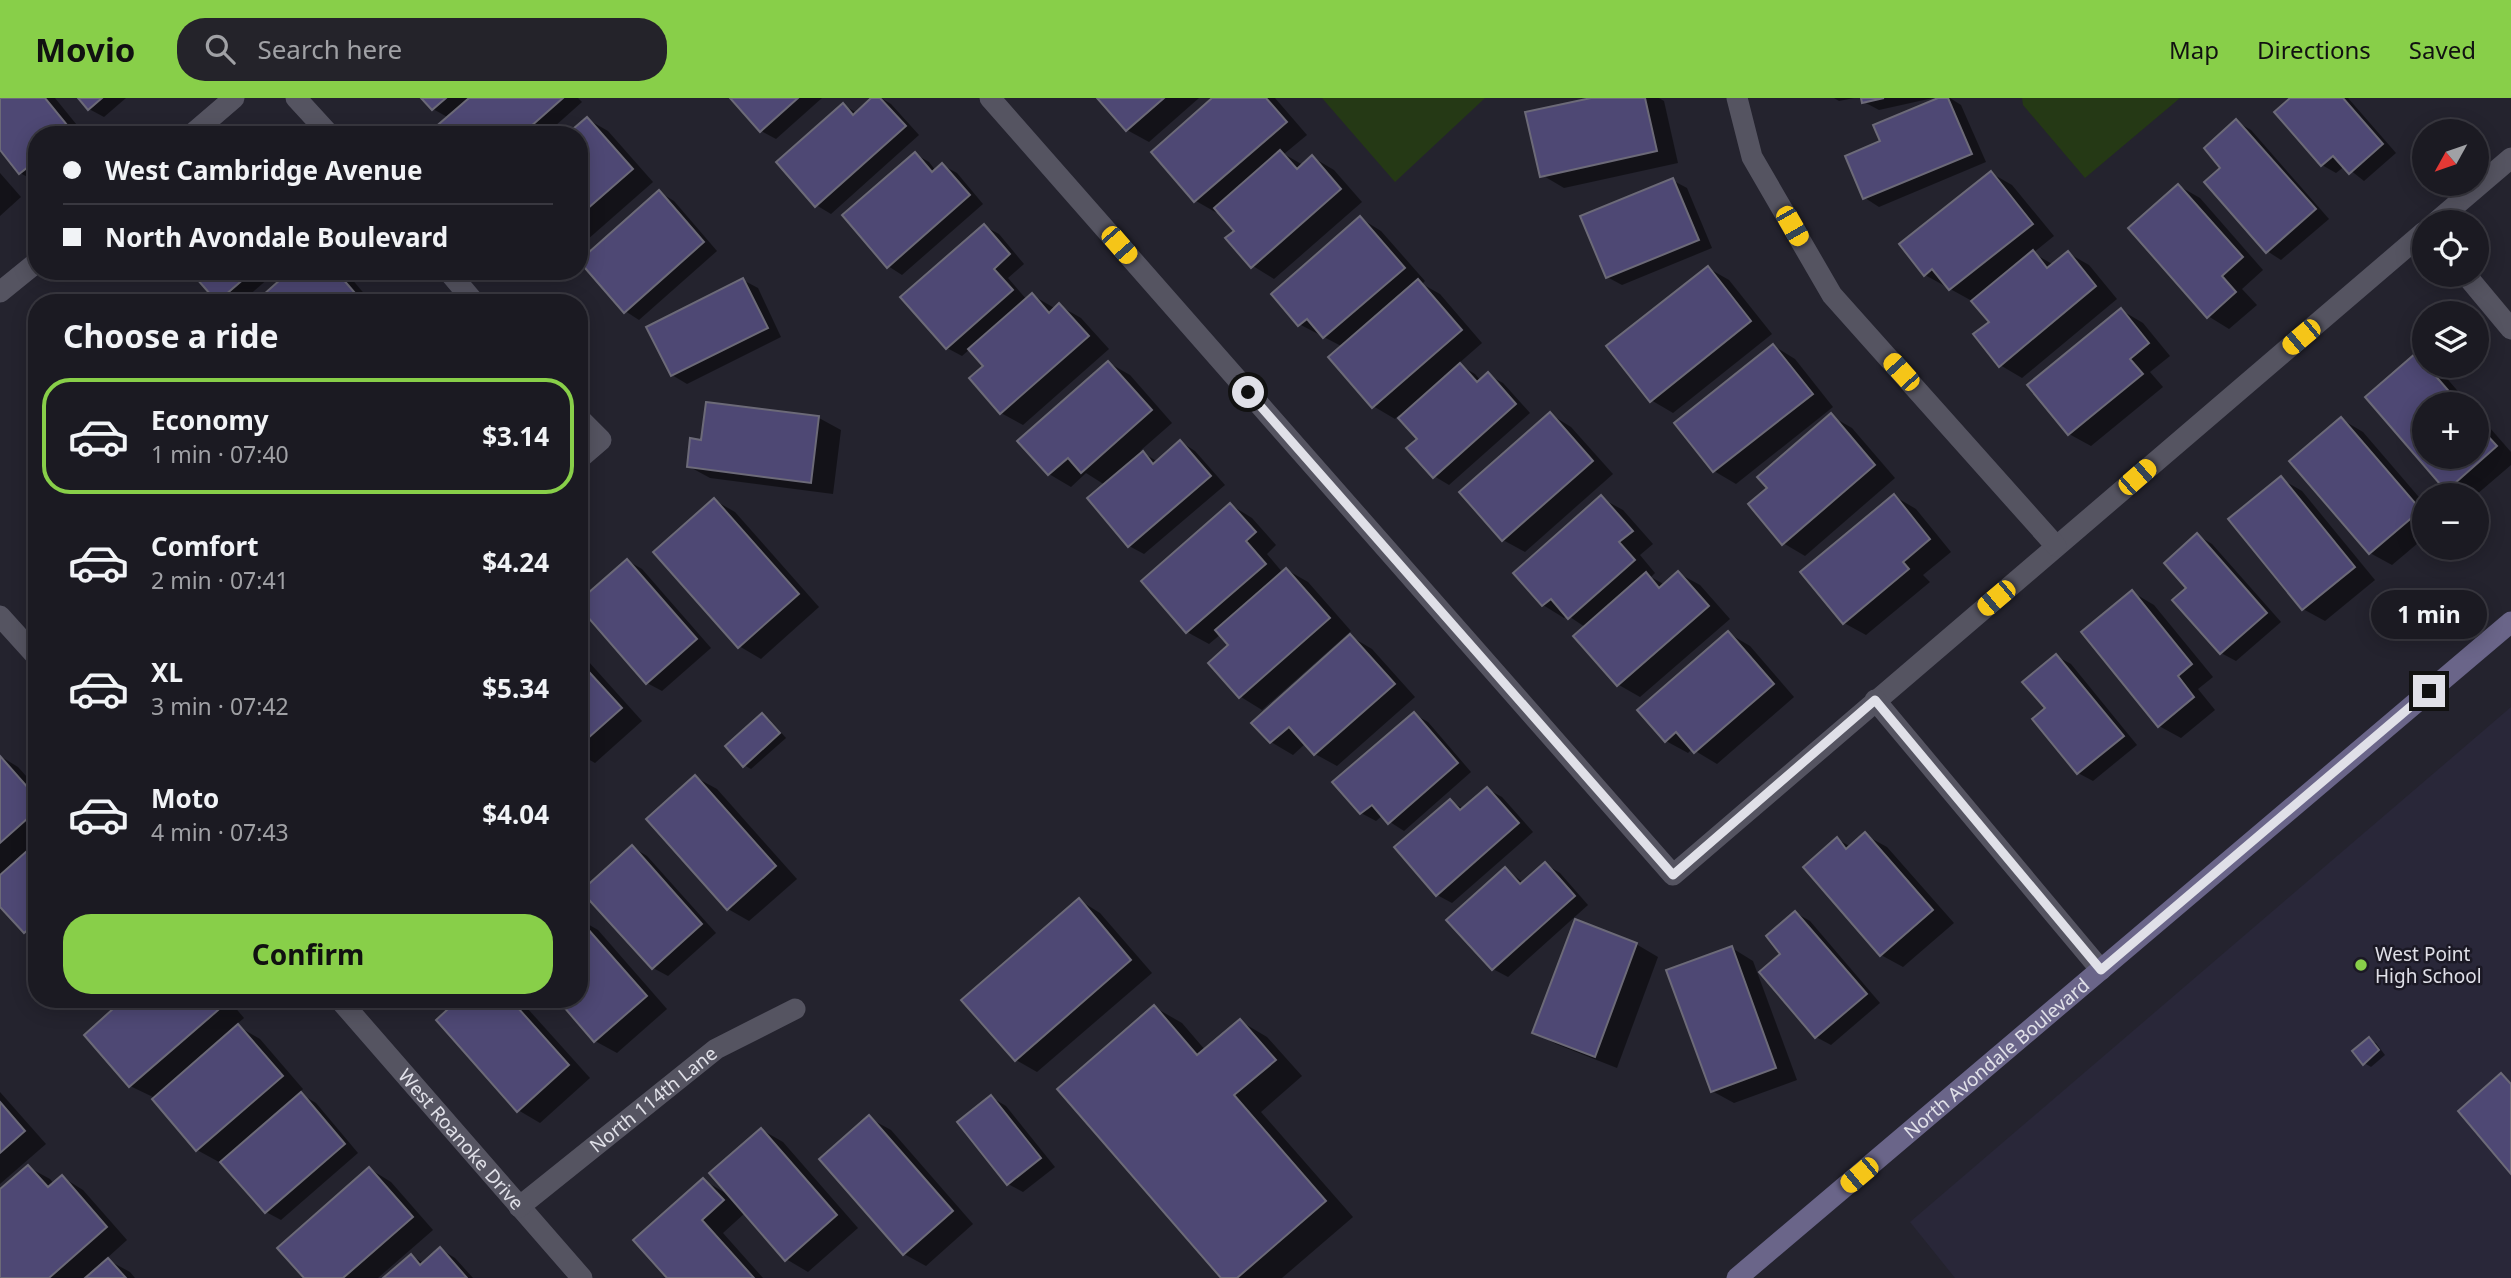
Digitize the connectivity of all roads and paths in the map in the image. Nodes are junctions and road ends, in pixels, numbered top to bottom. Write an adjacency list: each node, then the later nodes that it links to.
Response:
1 (234, 98): 5 (street)
2 (296, 98): 6 (street)
3 (990, 98): 22 (street)
4 (1737, 98): 18 (street)
5 (201, 126)
6 (322, 126)
7 (2511, 158): 8 (street)
8 (2450, 210)
9 (2412, 242): 18 (street)
10 (28, 269): 13 (street)
11 (456, 280): 14 (street)
12 (2476, 287): 15 (street)
13 (0, 292)
14 (467, 294)
15 (2511, 329)
16 (588, 427): 17 (street)
17 (588, 451)
18 (2056, 546): 22 (street)
19 (0, 616): 21 (street)
20 (2511, 622): 23 (main road, North Avondale Boulevard)
21 (28, 647)
22 (1875, 700): 23 (street)
23 (2101, 970): 28 (main road, North Avondale Boulevard)
24 (347, 1008): 26 (street, West Roanoke Drive)
25 (795, 1009): 26 (street, North 114th Lane)
26 (519, 1207): 27 (street, West Roanoke Drive)
27 (582, 1278)
28 (1737, 1278)

